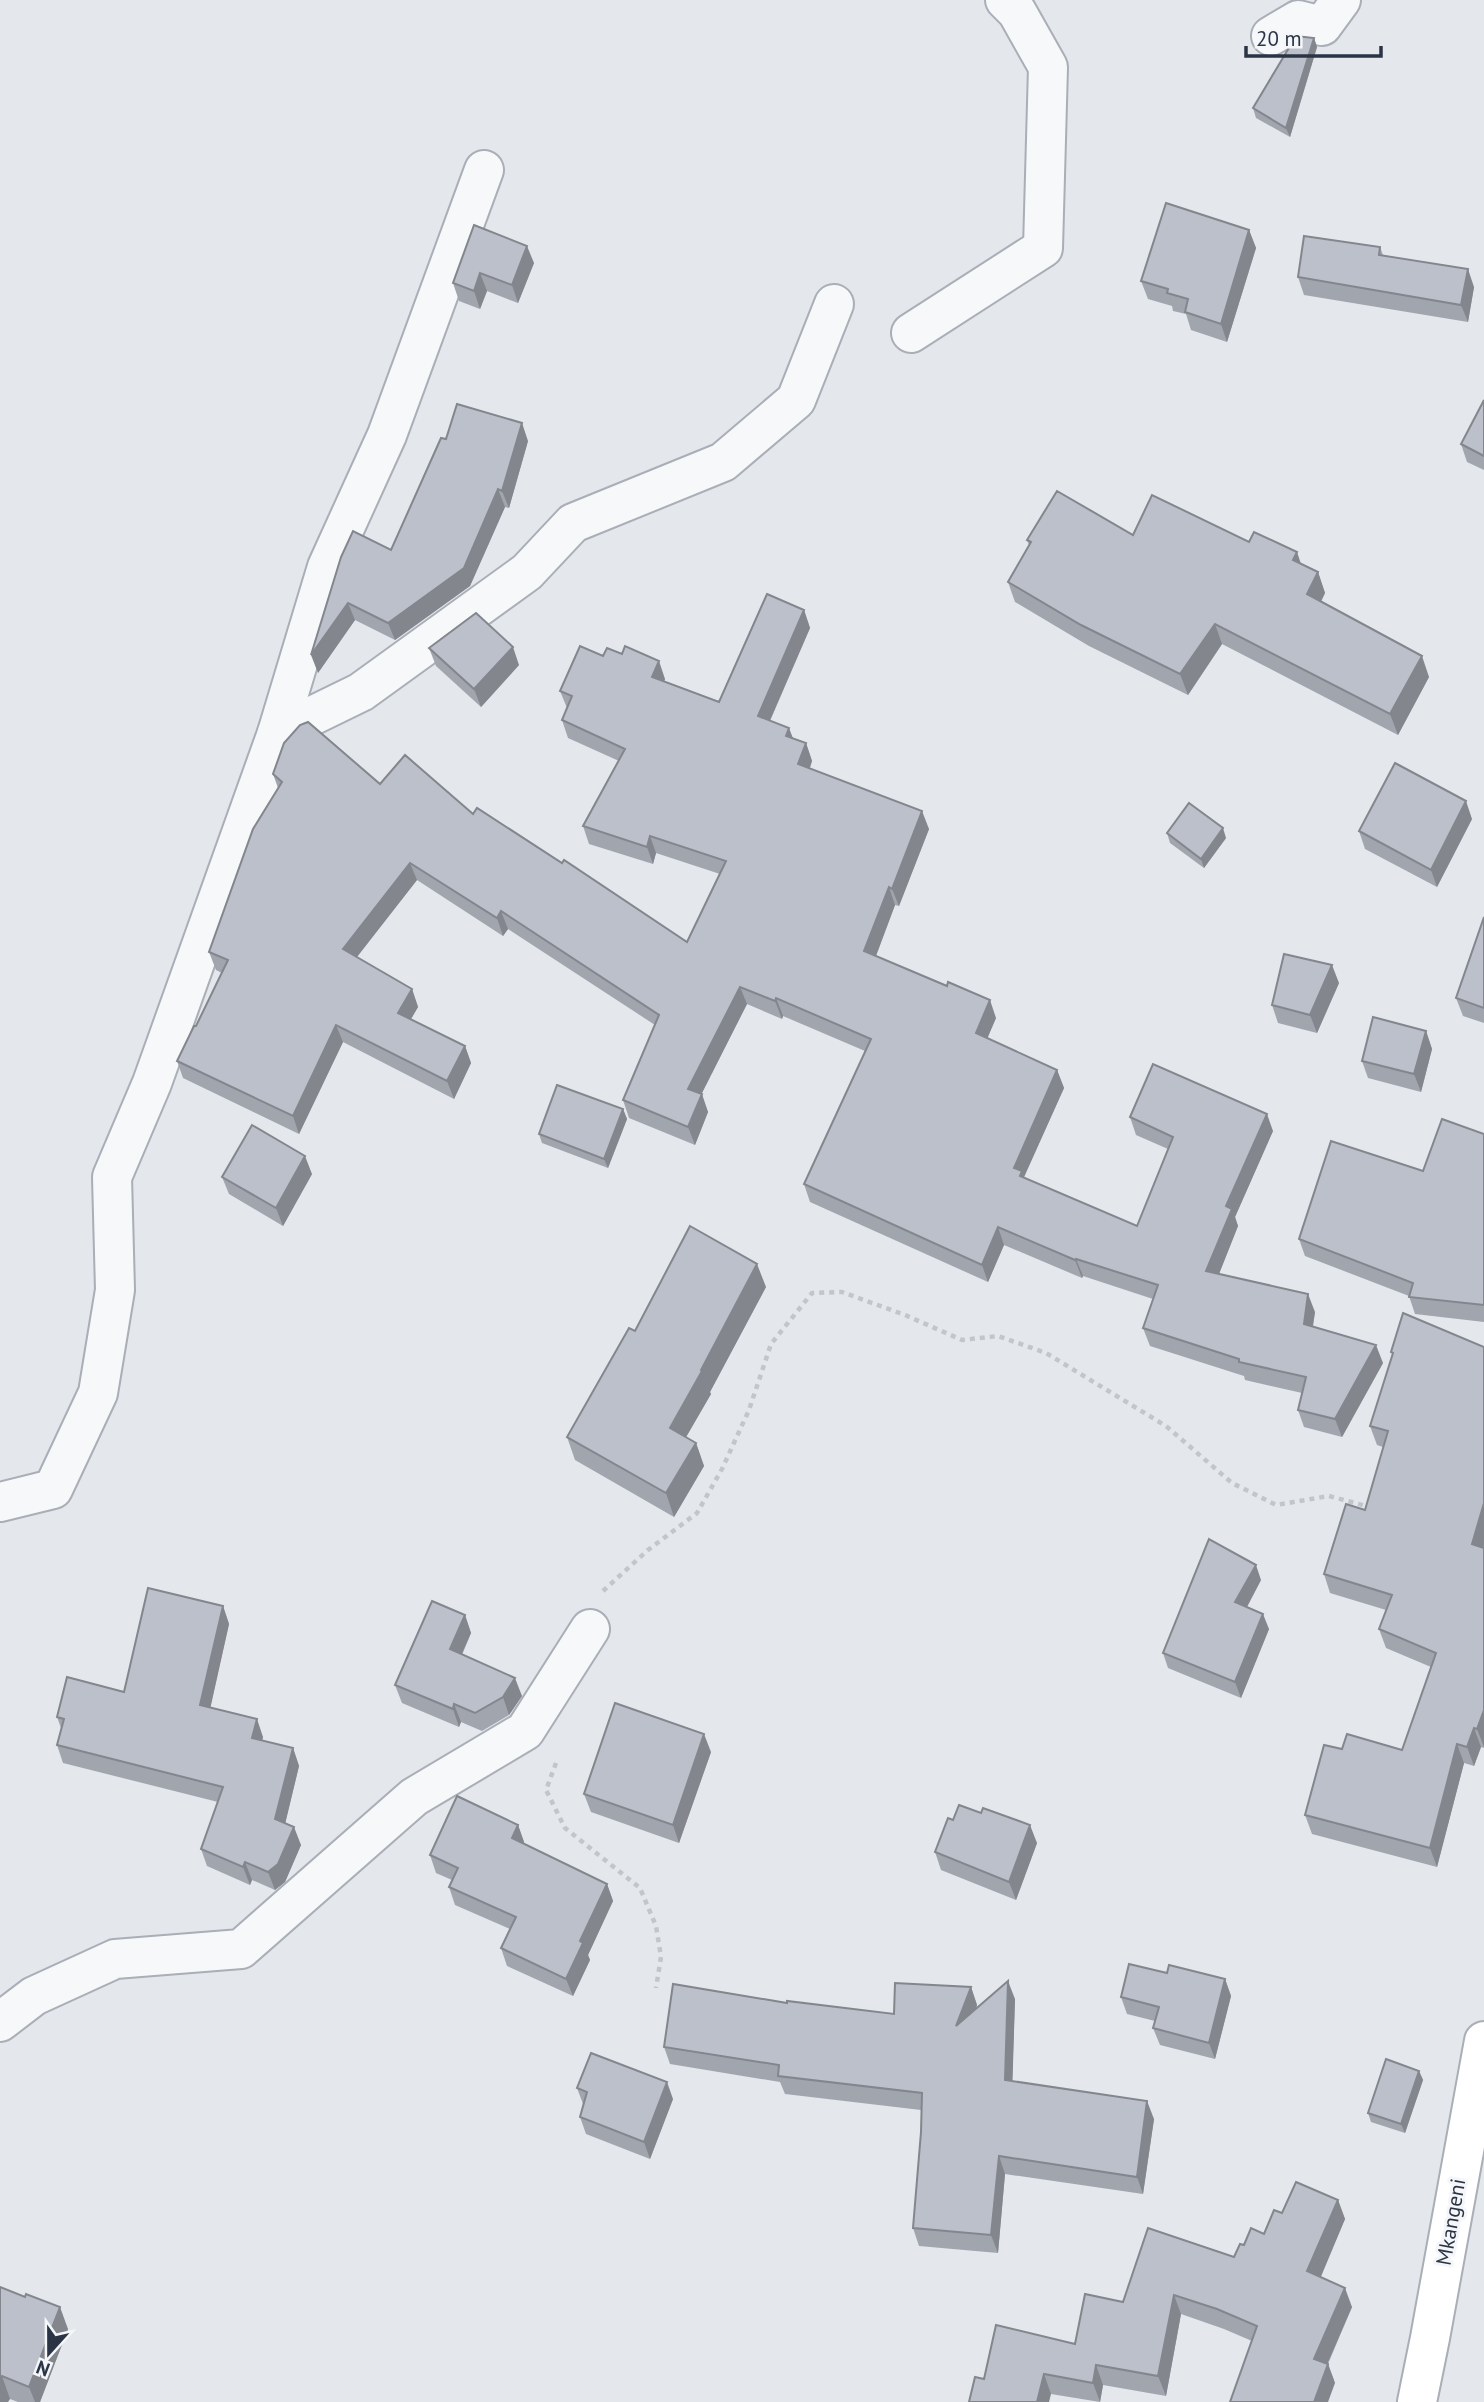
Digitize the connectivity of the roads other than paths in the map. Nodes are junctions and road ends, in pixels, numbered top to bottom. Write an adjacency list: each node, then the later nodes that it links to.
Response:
1 (1005, 0): 6 (street)
2 (1341, 0): 3 (street)
3 (1271, 36)
4 (484, 170): 7 (street)
5 (834, 304): 7 (street)
6 (911, 333)
7 (277, 733): 8 (street)
8 (0, 1502)
9 (590, 1629): 10 (street)
10 (0, 2022)
11 (1484, 2041): 12 (street, Mkangeni)
12 (1417, 2402)

